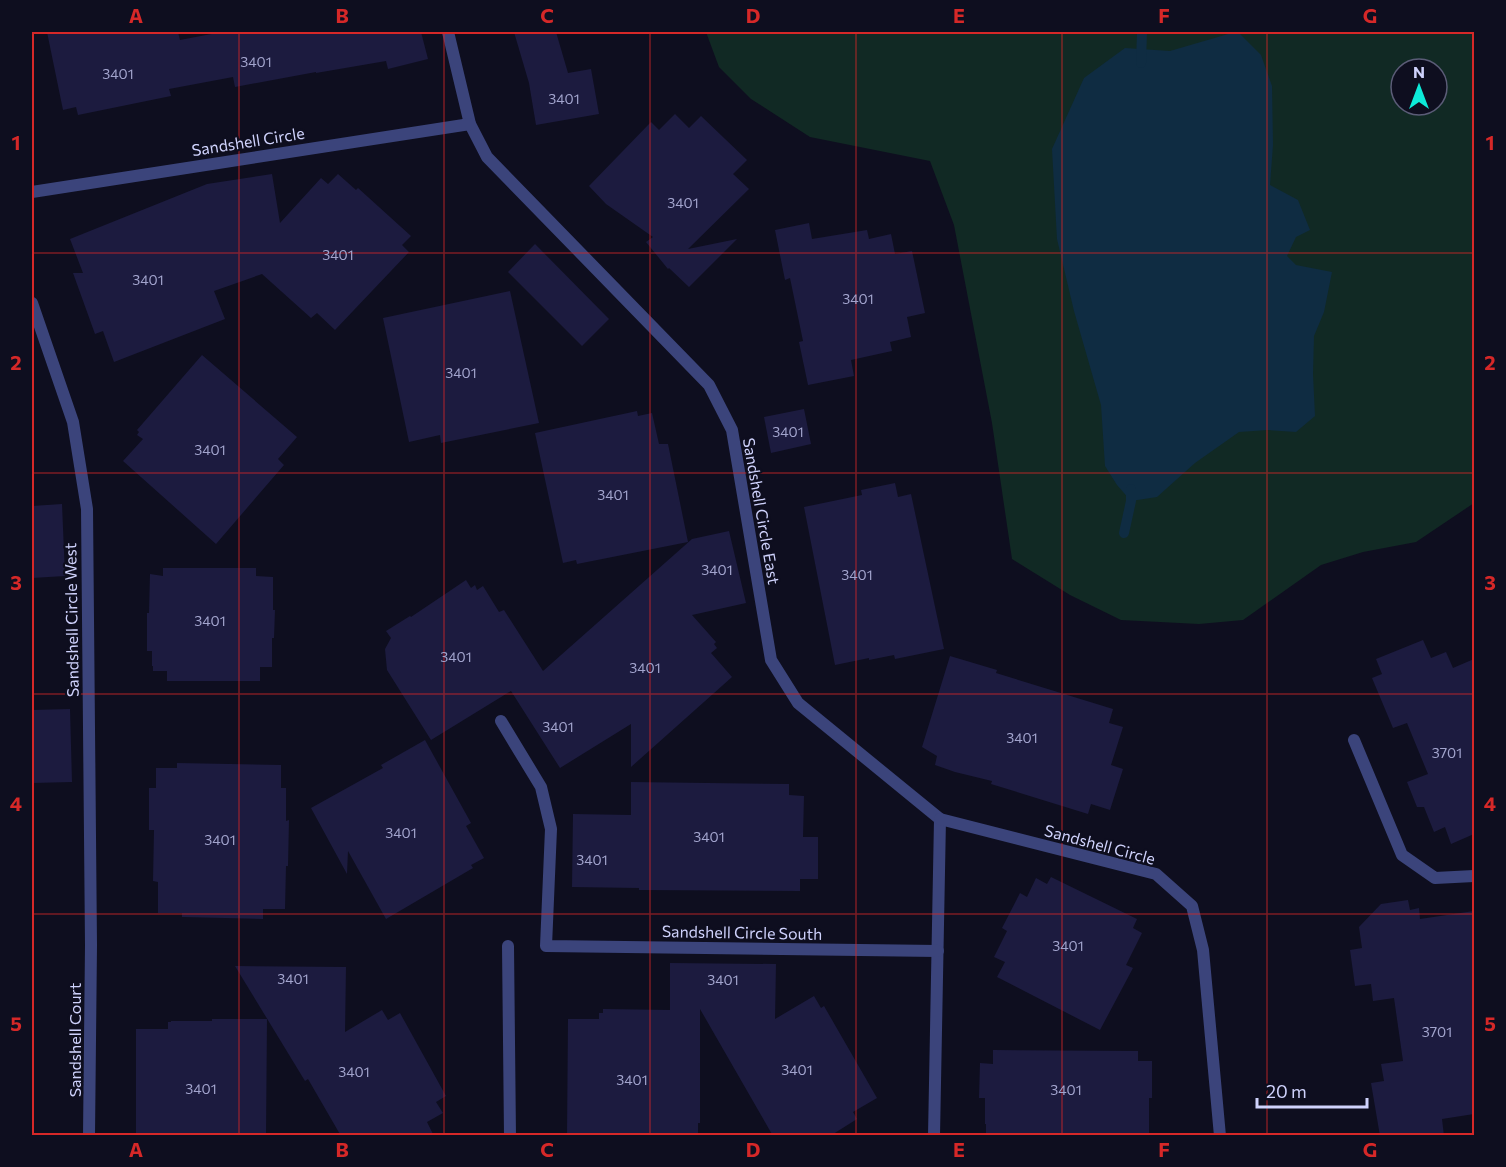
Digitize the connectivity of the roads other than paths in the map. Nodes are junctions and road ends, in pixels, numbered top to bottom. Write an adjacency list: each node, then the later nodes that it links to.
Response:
1 (448, 32): 2 (lane, Sandshell Circle East)
2 (471, 124): 3 (lane, Sandshell Circle); 7 (lane, Sandshell Circle East)
3 (32, 192)
4 (32, 303): 9 (lane, Sandshell Circle West)
5 (501, 721): 11 (lane, Sandshell Circle South)
6 (1354, 740): 8 (lane)
7 (940, 819): 11 (lane); 15 (lane, Sandshell Circle)
8 (1474, 876)
9 (91, 945): 12 (lane, Sandshell Court)
10 (508, 946): 13 (lane)
11 (938, 951): 14 (lane)
12 (89, 1136)
13 (510, 1136)
14 (934, 1136)
15 (1220, 1136)

